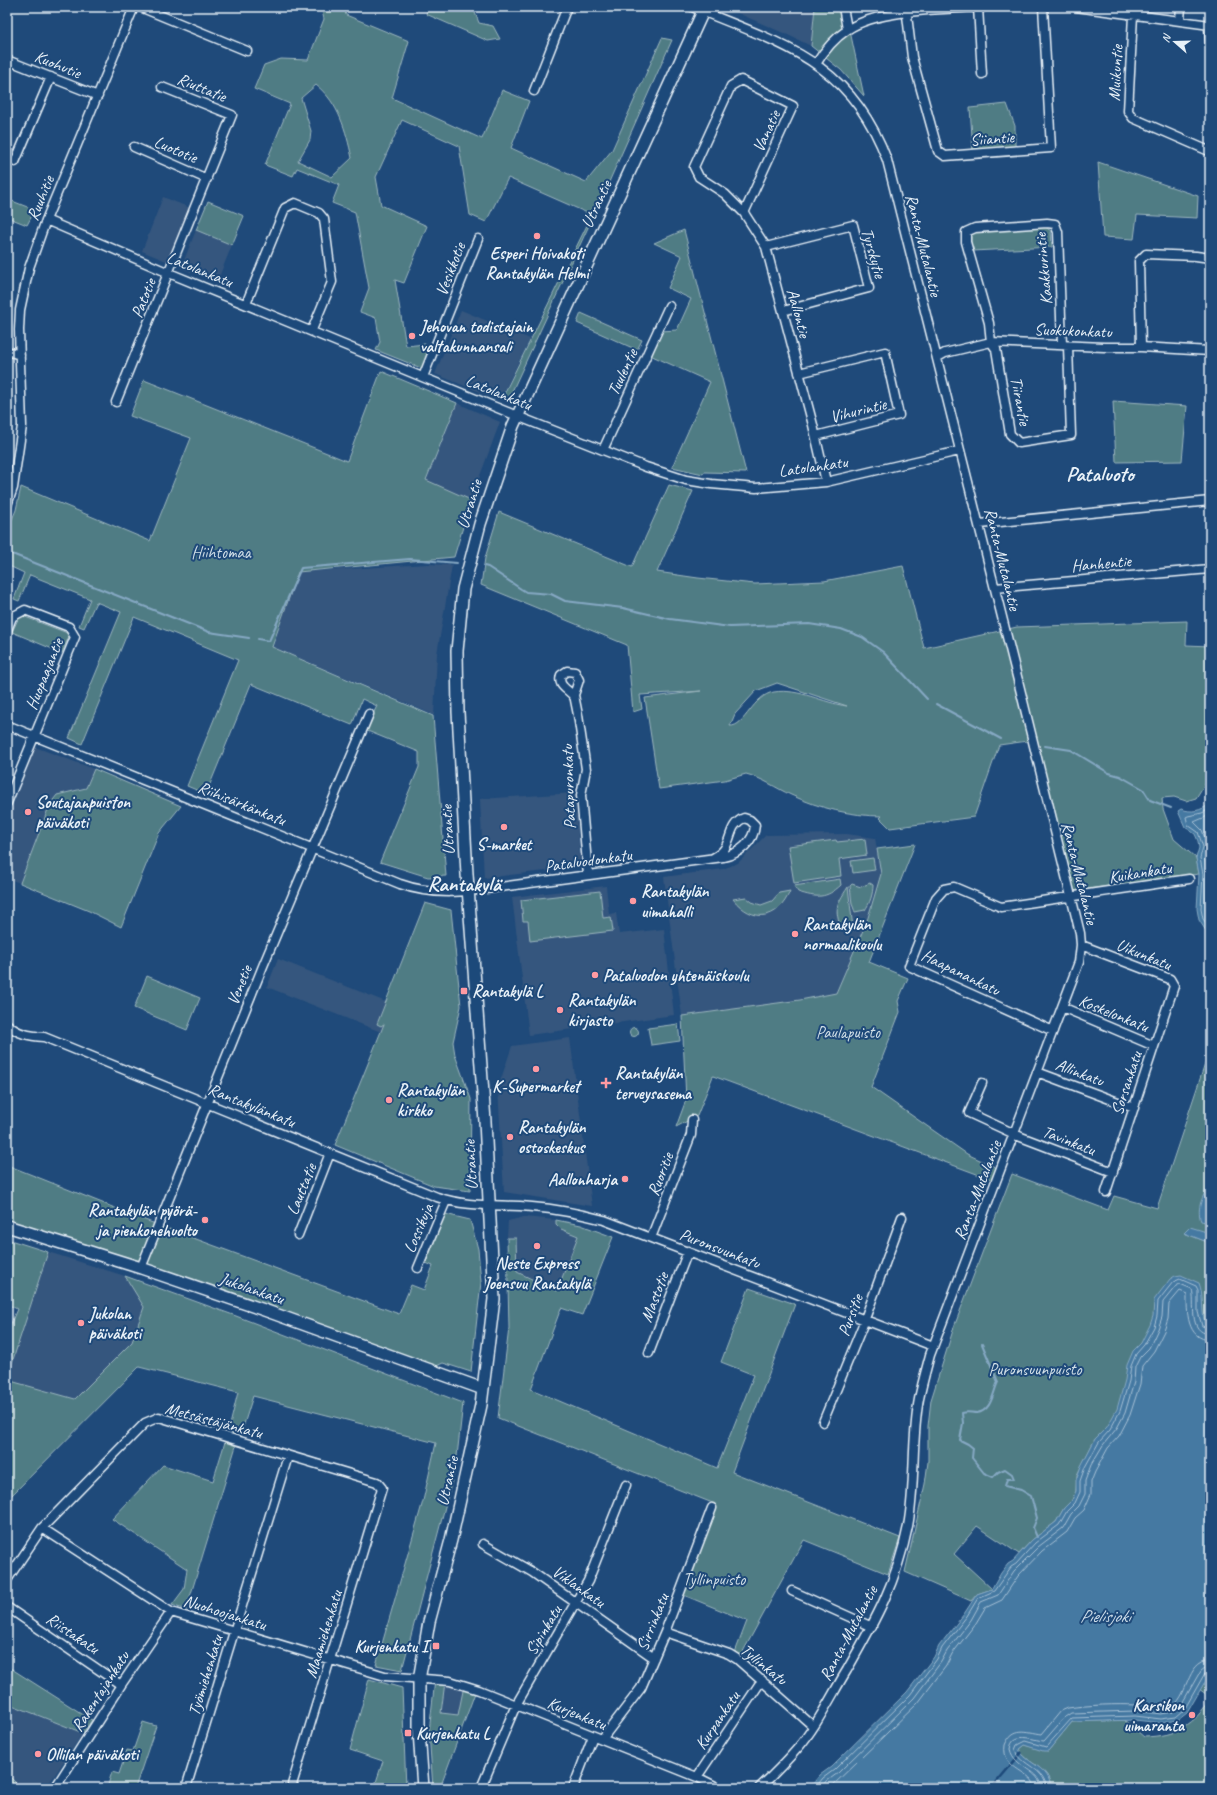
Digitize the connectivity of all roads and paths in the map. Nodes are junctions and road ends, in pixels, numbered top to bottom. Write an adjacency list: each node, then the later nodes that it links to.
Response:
1 (134, 7): 25 (street, Ruuhitie)
2 (140, 7): 18 (street)
3 (567, 7): 24 (street)
4 (692, 7): 11 (street)
5 (843, 7): 16 (street)
6 (978, 7): 7 (street); 12 (street); 21 (street)
7 (984, 7)
8 (1043, 7): 12 (street, Siiantie)
9 (1076, 7): 13 (street)
10 (1181, 7): 14 (street)
11 (704, 9): 20 (street, Ranta-Mutalantie); 52 (main road, Utrantie)
12 (906, 10): 16 (street)
13 (1133, 15): 14 (street); 28 (street, Muikuntie)
14 (1180, 20): 15 (street)
15 (1209, 25): 17 (street)
16 (847, 29): 20 (street)
17 (1210, 42)
18 (247, 51)
19 (7, 60): 22 (street, Kuohutie)
20 (816, 64): 48 (street, Ranta-Mutalantie)
21 (982, 74)
22 (51, 77): 25 (street, Kuohutie); 29 (street)
23 (162, 87): 26 (street, Riuttatie)
24 (534, 91)
25 (98, 96): 33 (street, Ruuhitie)
26 (232, 115): 31 (street, Patotie)
27 (134, 147): 31 (street, Luototie)
28 (1210, 150)
29 (15, 162)
30 (699, 177): 32 (street, Aallontie); 32 (street, Vanatie)
31 (207, 179): 37 (street, Patotie)
32 (744, 213): 35 (street, Aallontie)
33 (46, 220): 37 (street, Latolankatu); 47 (street, Ruuhitie)
34 (478, 239): 50 (street, Vesikkotie)
35 (766, 247): 40 (street, Aallontie); 40 (street, Tyrskytie)
36 (1210, 258): 44 (street)
37 (169, 273): 38 (street, Latolankatu); 51 (street, Patotie)
38 (246, 304): 41 (street, Latolankatu); 41 (street)
39 (669, 306): 54 (street, Tuulentie)
40 (783, 311): 49 (street, Aallontie)
41 (312, 330): 50 (street, Latolankatu)
42 (991, 342): 43 (street, Suokukonkatu); 43 (street, Tiirantie); 43 (street, Kaakkurintie); 48 (street, Suokukonkatu)
43 (1065, 345): 44 (street, Suokukonkatu)
44 (1141, 347): 45 (street, Suokukonkatu)
45 (1210, 351)
46 (7, 352): 47 (street)
47 (20, 355): 58 (street, Ruuhitie)
48 (938, 357): 55 (street, Ranta-Mutalantie)
49 (799, 372): 53 (street, Aallontie); 53 (street, Vihurintie)
50 (424, 377): 52 (street, Latolankatu)
51 (116, 402)
52 (518, 416): 54 (street, Latolankatu); 75 (main road, Utrantie)
53 (816, 436): 56 (street, Aallontie)
54 (604, 450): 56 (street, Latolankatu)
55 (959, 450): 56 (street, Latolankatu); 59 (street, Ranta-Mutalantie)
56 (826, 482)
57 (1210, 501): 59 (street)
58 (7, 505)
59 (980, 524): 61 (street, Ranta-Mutalantie)
60 (1210, 569): 61 (street, Hanhentie)
61 (995, 588): 76 (street, Ranta-Mutalantie)
62 (7, 630): 68 (street, Huopaajantie)
63 (577, 686): 64 (street); 64 (street); 65 (street, Patapuronkatu)
64 (566, 689): 65 (street)
65 (574, 697): 72 (street, Patapuronkatu)
66 (369, 714): 70 (street, Venetie)
67 (7, 725): 68 (street, Riihisärkänkatu)
68 (34, 736): 69 (street); 70 (street, Riihisärkänkatu)
69 (7, 803)
70 (312, 847): 75 (street, Riihisärkänkatu); 85 (street, Venetie)
71 (712, 858): 71 (street, Pataluodonkatu); 72 (street, Pataluodonkatu)
72 (588, 875): 75 (street, Pataluodonkatu)
73 (1190, 879): 76 (street, Kuikankatu)
74 (944, 888): 76 (street, Kuikankatu); 81 (street, Haapanankatu)
75 (468, 892): 93 (main road, Utrantie)
76 (1071, 896): 77 (street, Ranta-Mutalantie)
77 (1081, 945): 78 (street, Uikunkatu); 79 (street, Ranta-Mutalantie)
78 (1173, 982): 82 (street, Sorsankatu)
79 (1062, 1007): 81 (street, Ranta-Mutalantie); 82 (street, Koskelonkatu)
80 (7, 1024): 85 (street, Rantakylänkatu)
81 (1053, 1031): 83 (street, Ranta-Mutalantie)
82 (1154, 1046): 86 (street, Sorsankatu)
83 (1037, 1072): 86 (street, Allinkatu); 88 (street, Ranta-Mutalantie)
84 (982, 1083): 88 (street, Tavinkatu)
85 (208, 1104): 89 (street, Rantakylänkatu); 99 (street, Venetie)
86 (1134, 1108): 90 (street, Sorsankatu)
87 (692, 1120): 97 (street, Ruoritie)
88 (1015, 1134): 90 (street, Tavinkatu); 102 (street, Ranta-Mutalantie)
89 (330, 1154): 92 (street, Rantakylänkatu); 96 (street, Lauttatie)
90 (1113, 1172): 91 (street, Sorsankatu)
91 (1106, 1192)
92 (446, 1200): 93 (street, Rantakylänkatu); 100 (street, Lossikuja)
93 (489, 1205): 97 (street, Puronsuunkatu); 104 (main road, Utrantie)
94 (902, 1217): 101 (street, Pursitie)
95 (7, 1226): 99 (main road, Jukolankatu)
96 (298, 1235)
97 (651, 1238): 98 (street, Puronsuunkatu)
98 (688, 1251): 101 (street, Puronsuunkatu); 103 (street, Mastotie)
99 (141, 1268): 104 (main road, Jukolankatu)
100 (418, 1268)
101 (864, 1320): 102 (street, Puronsuunkatu); 105 (street, Pursitie)
102 (933, 1346): 117 (street, Ranta-Mutalantie)
103 (649, 1353)
104 (483, 1390): 122 (main road, Utrantie)
105 (824, 1422)
106 (288, 1456): 108 (street, Metsästäjänkatu); 110 (street, Metsästäjänkatu); 118 (street, Työmiehenkatu)
107 (626, 1485): 114 (street, Sipinkatu)
108 (382, 1488): 121 (street, Maamiehenkatu)
109 (712, 1508): 119 (street, Sirrinkatu)
110 (42, 1528): 112 (street, Metsästäjänkatu); 116 (street, Nuohoojankatu)
111 (483, 1544): 114 (street, Viklankatu)
112 (7, 1580)
113 (792, 1591): 117 (street)
114 (576, 1602): 120 (street, Viklankatu); 125 (street, Sipinkatu)
115 (7, 1607): 124 (street, Riistakatu)
116 (171, 1612): 118 (street, Nuohoojankatu); 124 (street, Rakentajankatu)
117 (872, 1627): 126 (street, Ranta-Mutalantie)
118 (234, 1630): 121 (street, Nuohoojankatu); 131 (street, Työmiehenkatu)
119 (666, 1632): 120 (street, Sirrinkatu); 123 (street, Tyllinkatu)
120 (654, 1658): 128 (street, Sirrinkatu)
121 (331, 1660): 122 (street, Nuohoojankatu); 132 (street, Maamiehenkatu)
122 (419, 1680): 125 (street, Kurjenkatu); 133 (main road, Utrantie)
123 (762, 1680): 126 (street, Tyllinkatu); 129 (street, Kurpankatu)
124 (121, 1685): 130 (street, Rakentajankatu)
125 (516, 1705): 127 (street, Kurjenkatu); 134 (street, Sipinkatu)
126 (813, 1726): 137 (street, Ranta-Mutalantie)
127 (593, 1736): 128 (street, Kurjenkatu); 135 (street)
128 (602, 1739): 129 (street, Kurjenkatu)
129 (697, 1777): 136 (street, Kurjenkatu)
130 (55, 1788)
131 (186, 1788)
132 (291, 1788)
133 (423, 1788)
134 (481, 1788)
135 (573, 1788)
136 (719, 1788)
137 (759, 1788)

